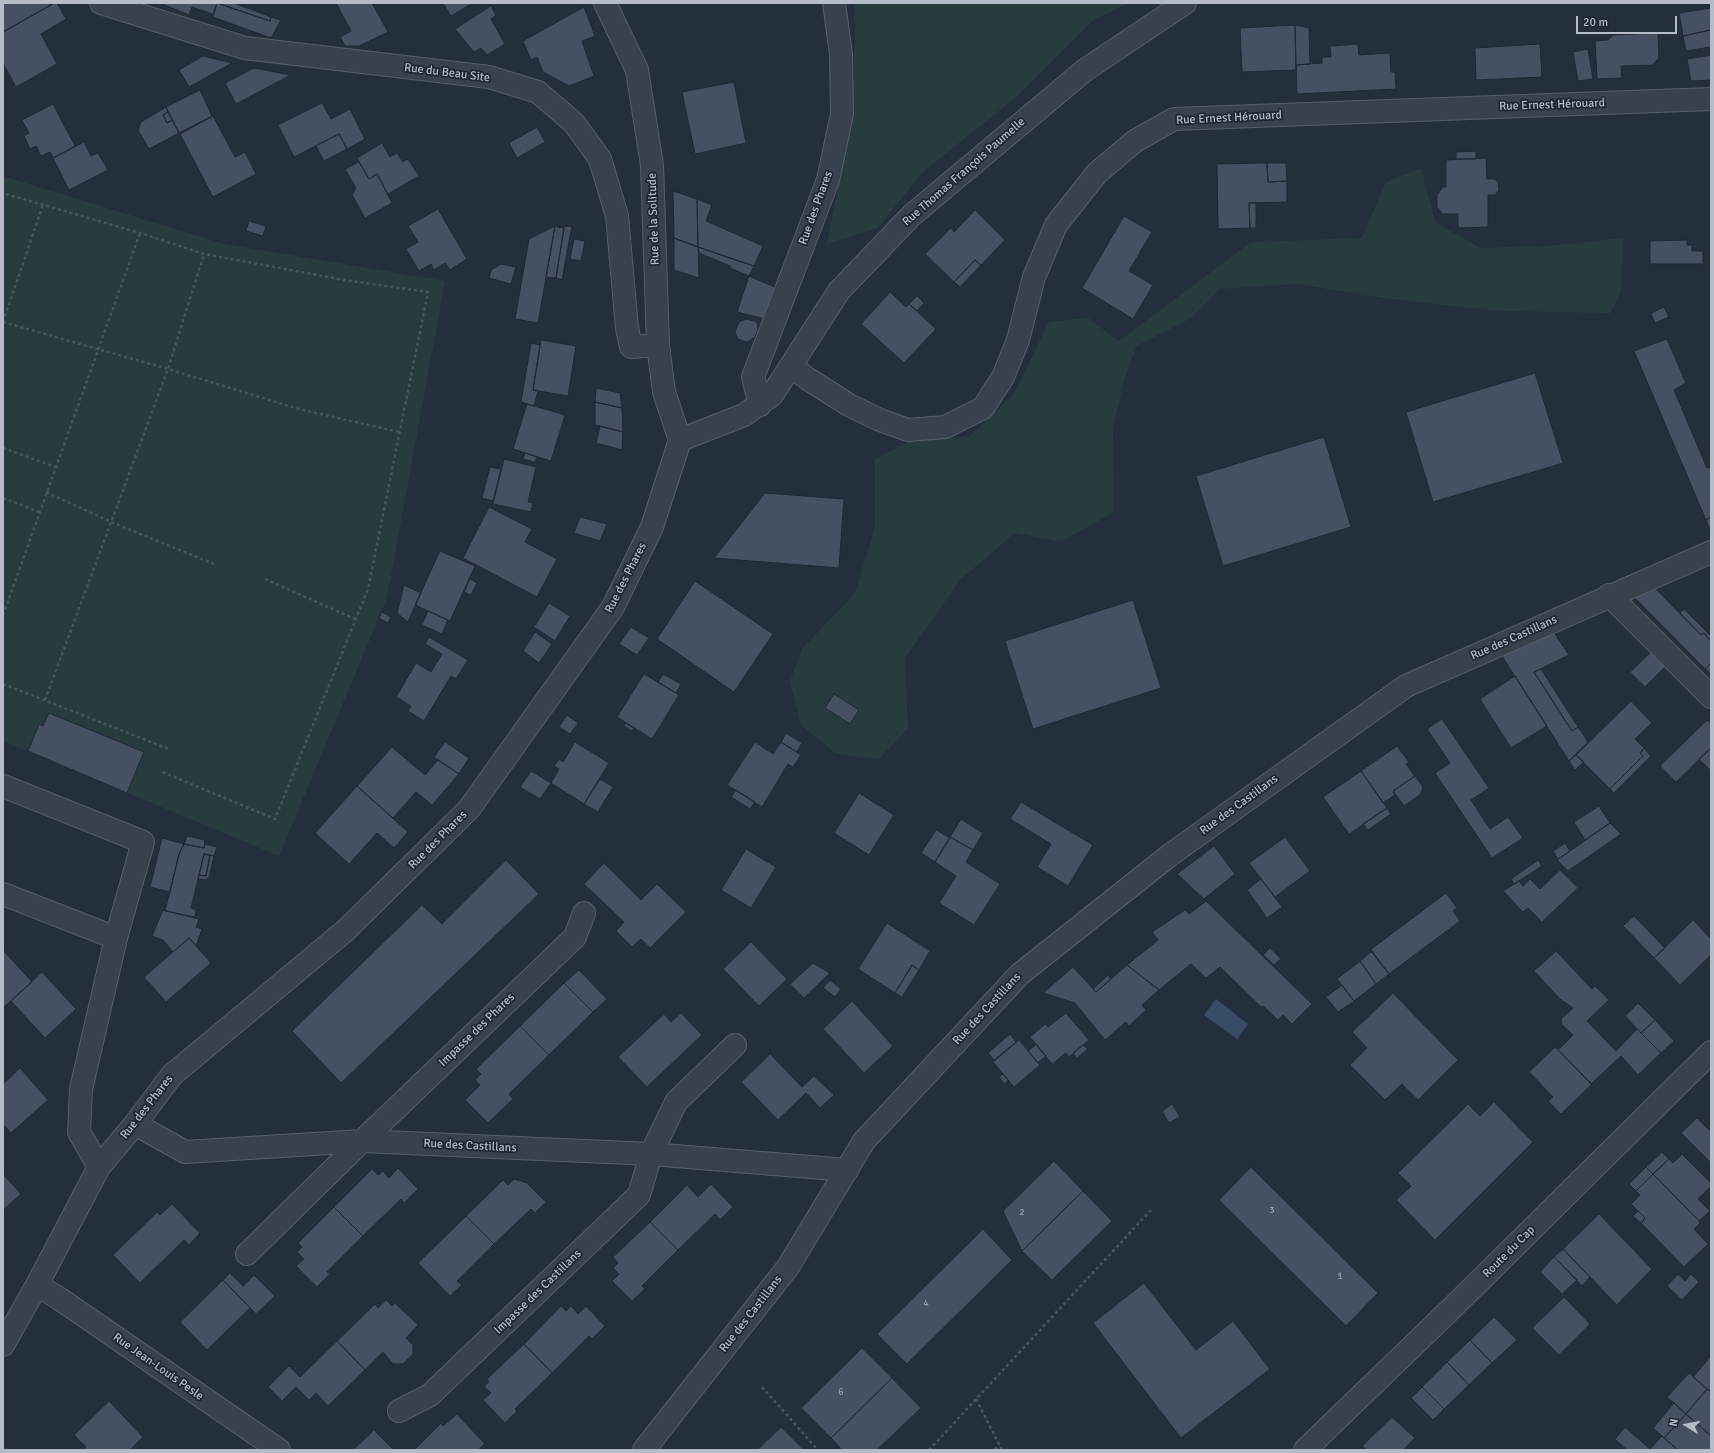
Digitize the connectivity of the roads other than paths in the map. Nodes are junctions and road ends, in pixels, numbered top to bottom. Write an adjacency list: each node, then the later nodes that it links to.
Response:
1 (101, 3): 6 (street, Rue du Beau Site)
2 (605, 3): 6 (street, Rue de la Solitude)
3 (834, 3): 8 (street, Rue des Phares)
4 (1185, 3): 7 (street, Rue Thomas François Paumelle)
5 (1711, 99): 7 (street, Rue Ernest Hérouard)
6 (658, 345): 9 (street, Rue de la Solitude)
7 (791, 366): 8 (street, Rue Thomas François Paumelle)
8 (760, 405): 9 (street, Rue Thomas François Paumelle)
9 (680, 440): 19 (street, Rue des Phares)
10 (1711, 552): 11 (street, Rue des Castillans)
11 (1609, 595): 12 (street); 23 (street, Rue des Castillans)
12 (1711, 697)
13 (3, 786): 16 (street)
14 (3, 894): 16 (street)
15 (584, 913): 20 (street, Impasse des Phares)
16 (116, 938): 22 (street)
17 (735, 1045): 21 (street)
18 (1711, 1052): 30 (street, Route du Cap)
19 (135, 1124): 20 (street, Rue des Castillans); 22 (street, Rue des Phares)
20 (362, 1141): 21 (street, Rue des Castillans); 24 (street)
21 (651, 1154): 23 (street, Rue des Castillans); 27 (street, Impasse des Castillans)
22 (99, 1167): 25 (street, Rue des Phares)
23 (847, 1170): 29 (street, Rue des Castillans)
24 (246, 1254)
25 (37, 1286): 26 (street, Rue des Phares); 28 (street, Rue Jean-Louis Pesle)
26 (3, 1345)
27 (399, 1411)
28 (279, 1450)
29 (644, 1450)
30 (1306, 1450)

